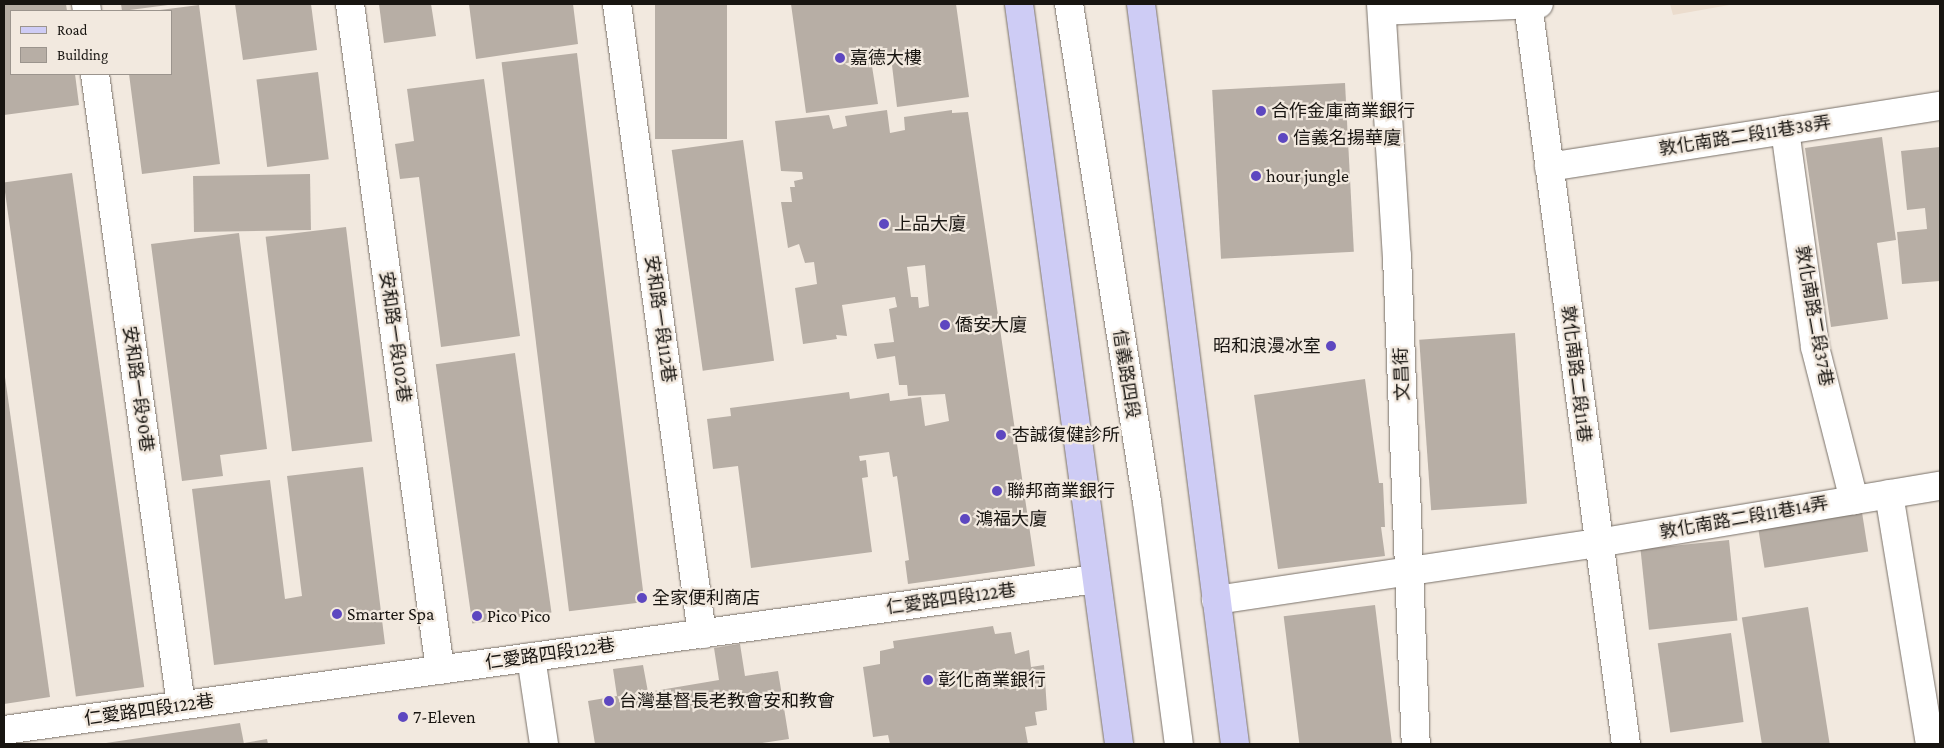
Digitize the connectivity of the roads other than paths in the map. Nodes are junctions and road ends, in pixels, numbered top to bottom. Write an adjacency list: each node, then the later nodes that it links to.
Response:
1 (350, 4): 21 (street, 安和路一段102巷)
2 (617, 4): 19 (street, 安和路一段112巷)
3 (1019, 4): 17 (main road)
4 (1069, 4): 26 (street, 信義路四段)
5 (1140, 4): 18 (main road)
6 (1532, 4): 7 (street); 11 (street, 敦化南路二段11巷)
7 (1381, 7): 16 (street, 文昌街)
8 (95, 75): 22 (street, 安和路一段90巷)
9 (1940, 106): 10 (street, 敦化南路二段11巷38弄)
10 (1785, 130): 11 (street, 敦化南路二段11巷38弄); 14 (street, 敦化南路二段37巷)
11 (1549, 167): 15 (street, 敦化南路二段11巷)
12 (1940, 486): 13 (street, 敦化南路二段11巷14弄)
13 (1889, 494): 14 (street, 敦化南路二段11巷14弄); 30 (street)
14 (1854, 500): 15 (street, 敦化南路二段11巷14弄)
15 (1598, 543): 16 (street, 敦化南路二段11巷14弄); 29 (street, 敦化南路二段11巷)
16 (1409, 572): 18 (street, 敦化南路二段11巷14弄); 28 (street, 文昌街)
17 (1096, 579): 19 (street, 仁愛路四段122巷); 25 (main road)
18 (1216, 600): 27 (main road)
19 (702, 634): 20 (street, 仁愛路四段122巷)
20 (531, 657): 21 (street, 仁愛路四段122巷); 24 (street)
21 (440, 670): 22 (street, 仁愛路四段122巷)
22 (181, 705): 23 (street, 仁愛路四段122巷)
23 (4, 730)
24 (544, 744)
25 (1119, 744)
26 (1179, 744)
27 (1235, 744)
28 (1416, 744)
29 (1626, 744)
30 (1930, 744)

